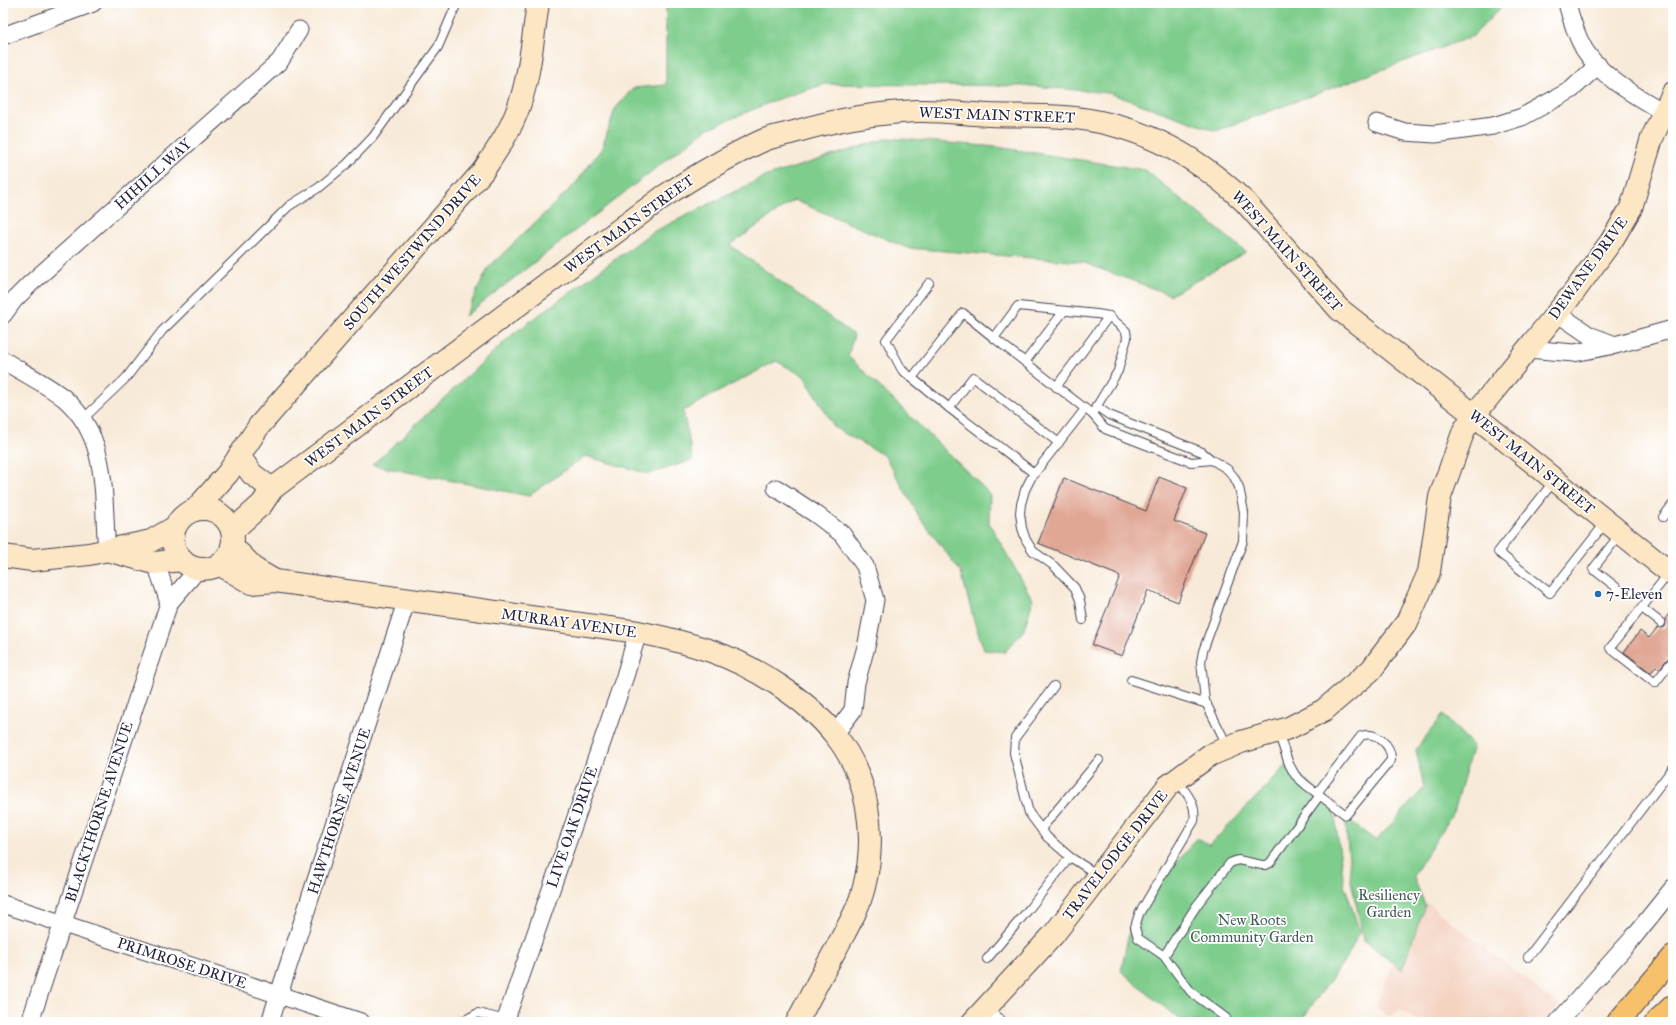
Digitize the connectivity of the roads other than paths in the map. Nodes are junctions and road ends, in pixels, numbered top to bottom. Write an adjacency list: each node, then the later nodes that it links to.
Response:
1 (93, 3): 6 (street)
2 (457, 3): 28 (lane)
3 (538, 3): 31 (street, SOUTH WESTWIND DRIVE)
4 (1567, 3): 7 (street)
5 (299, 30): 14 (street, HIHILL WAY)
6 (3, 36)
7 (1598, 65): 9 (street); 10 (street)
8 (1673, 93): 9 (street, DEWANE DRIVE)
9 (1663, 112): 13 (street, DEWANE DRIVE)
10 (1377, 123)
11 (929, 283): 22 (lane)
12 (1064, 311): 15 (lane); 17 (lane); 21 (lane)
13 (1557, 313): 18 (street); 19 (street, DEWANE DRIVE)
14 (3, 315)
15 (1109, 316): 23 (lane); 24 (lane)
16 (1673, 329): 18 (street)
17 (994, 338): 21 (lane); 22 (lane)
18 (1615, 345): 19 (street)
19 (1528, 349): 27 (street, DEWANE DRIVE)
20 (3, 360): 28 (street)
21 (1025, 362): 23 (lane)
22 (912, 378): 25 (lane)
23 (1056, 387): 26 (lane)
24 (1096, 406): 26 (lane); 30 (lane)
25 (949, 408): 29 (lane); 32 (lane)
26 (1088, 412): 29 (lane); 30 (lane)
27 (1474, 415): 33 (street, WEST MAIN STREET); 35 (street, WEST MAIN STREET); 59 (street, TRAVELODGE DRIVE)
28 (83, 419): 42 (street)
29 (1059, 443): 32 (lane)
30 (1212, 460): 58 (lane)
31 (233, 464): 35 (street); 37 (street, SOUTH WESTWIND DRIVE); 40 (street, SOUTH WESTWIND DRIVE)
32 (1035, 474): 52 (lane)
33 (1554, 480): 41 (street, WEST MAIN STREET); 41 (lane)
34 (776, 488): 60 (street)
35 (272, 490): 40 (street, WEST MAIN STREET)
36 (1673, 504): 38 (lane)
37 (195, 510): 39 (street); 40 (street, MURRAY AVENUE)
38 (1663, 517)
39 (175, 527): 42 (street); 45 (street)
40 (227, 528): 45 (street); 47 (street, MURRAY AVENUE)
41 (1614, 528): 46 (street, WEST MAIN STREET); 48 (lane)
42 (107, 550): 43 (street); 44 (street)
43 (3, 556)
44 (156, 563): 45 (street); 50 (street)
45 (200, 564): 47 (street, MURRAY AVENUE); 50 (street, BLACKTHORNE AVENUE)
46 (1672, 572): 51 (lane)
47 (275, 581): 49 (street, MURRAY AVENUE)
48 (1621, 591)
49 (407, 600): 54 (street, MURRAY AVENUE); 76 (street, HAWTHORNE AVENUE)
50 (169, 603): 71 (street, BLACKTHORNE AVENUE)
51 (1642, 608): 53 (lane); 55 (lane)
52 (1084, 620)
53 (1661, 623)
54 (638, 632): 60 (street, MURRAY AVENUE); 80 (street, LIVE OAK DRIVE)
55 (1673, 660)
56 (1131, 680): 58 (lane)
57 (1054, 686): 66 (lane)
58 (1207, 704): 61 (lane)
59 (1278, 732): 61 (street, TRAVELODGE DRIVE); 65 (lane)
60 (835, 734): 85 (street, MURRAY AVENUE)
61 (1228, 748): 64 (street, TRAVELODGE DRIVE)
62 (1099, 760): 66 (lane)
63 (1673, 768): 73 (lane)
64 (1177, 780): 68 (street, TRAVELODGE DRIVE); 72 (lane)
65 (1318, 794): 65 (lane); 72 (lane)
66 (1041, 829): 67 (lane)
67 (1070, 857): 68 (lane); 75 (lane)
68 (1099, 876): 78 (street, TRAVELODGE DRIVE)
69 (1673, 888): 86 (street)
70 (3, 904): 71 (street, PRIMROSE DRIVE)
71 (62, 924): 76 (street, PRIMROSE DRIVE); 81 (street, BLACKTHORNE AVENUE)
72 (1164, 956): 79 (lane)
73 (1528, 957)
74 (1673, 957): 87 (highway)
75 (987, 959)
76 (279, 996): 82 (street, HAWTHORNE AVENUE); 83 (street, PRIMROSE DRIVE)
77 (1673, 1006): 88 (highway)
78 (984, 1018)
79 (1226, 1018)
80 (505, 1021): 84 (lane)
81 (30, 1022)
82 (270, 1022)
83 (361, 1022)
84 (461, 1022)
85 (797, 1022)
86 (1558, 1022)
87 (1618, 1022)
88 (1656, 1022)

